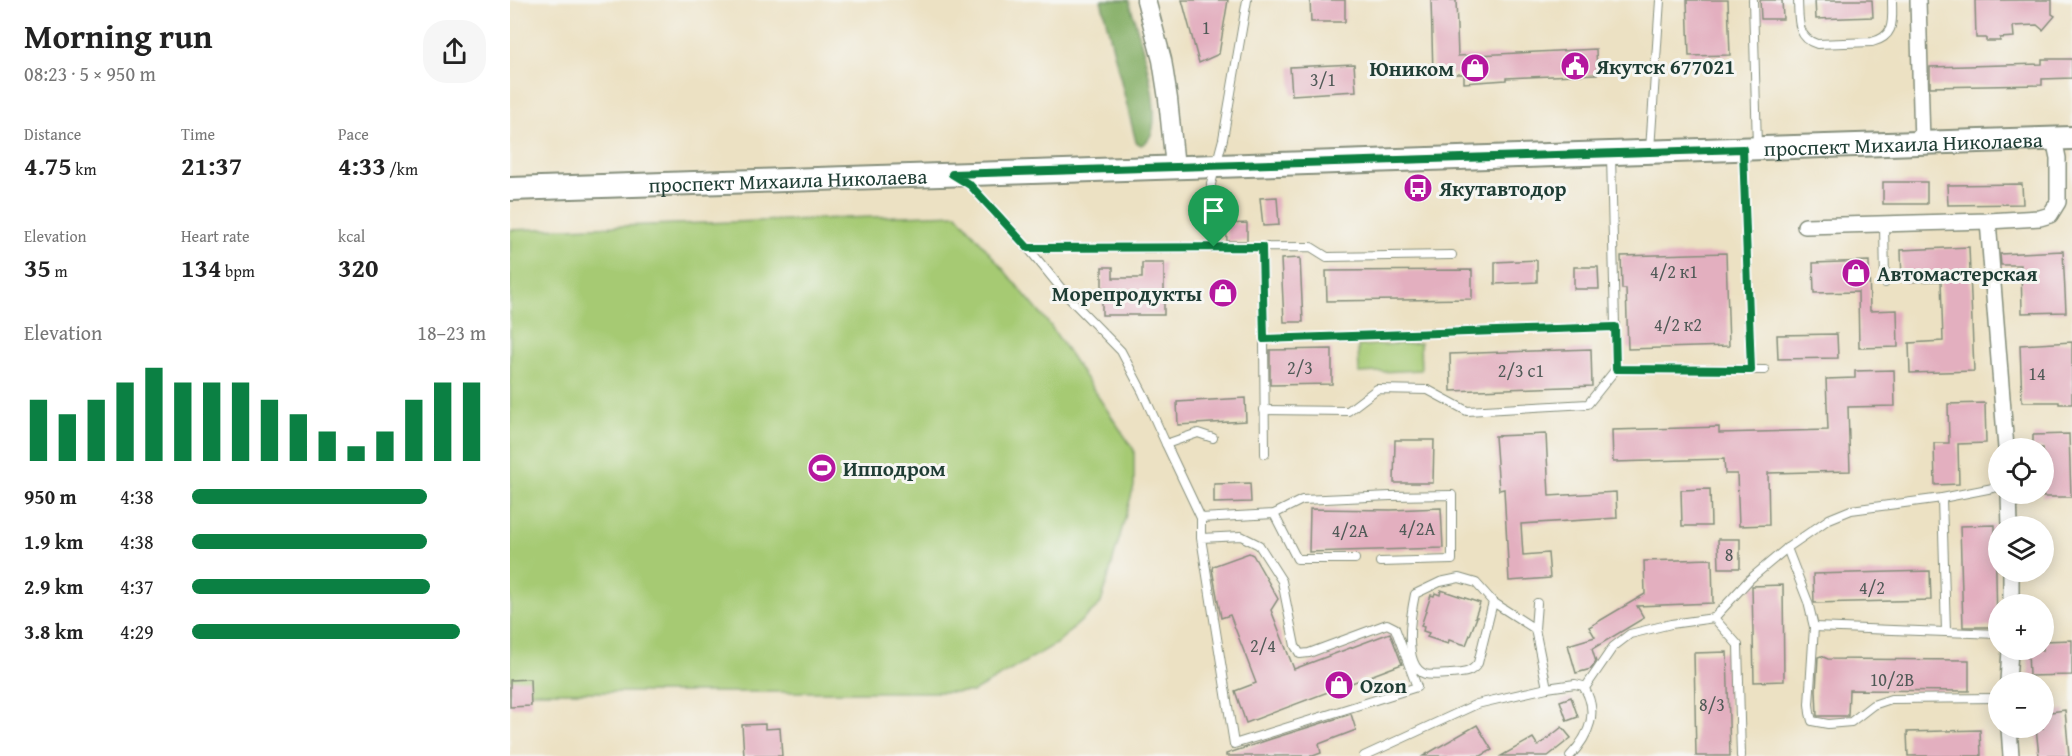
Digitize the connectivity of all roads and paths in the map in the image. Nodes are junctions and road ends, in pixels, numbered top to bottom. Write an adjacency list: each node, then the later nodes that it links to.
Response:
1 (1146, 0): 14 (street)
2 (1247, 0): 13 (lane)
3 (1660, 0): 11 (lane)
4 (1753, 0): 10 (lane)
5 (1798, 0): 6 (lane)
6 (1892, 0)
7 (1918, 0): 9 (street)
8 (2063, 138): 9 (main road, проспект Михаила Николаева); 17 (street)
9 (1922, 143): 10 (main road, проспект Михаила Николаева)
10 (1750, 149): 11 (main road, проспект Михаила Николаева); 28 (lane)
11 (1650, 152): 12 (main road, проспект Михаила Николаева)
12 (1611, 153): 13 (main road, проспект Михаила Николаева); 25 (lane)
13 (1216, 166): 14 (main road, проспект Михаила Николаева); 20 (lane)
14 (1175, 167): 15 (main road, проспект Михаила Николаева)
15 (952, 174): 16 (main road, проспект Михаила Николаева); 22 (lane)
16 (510, 189)
17 (1988, 221): 18 (street); 32 (street)
18 (1884, 224): 19 (street); 24 (lane)
19 (1805, 226)
20 (1214, 247): 21 (lane); 22 (lane)
21 (1262, 247): 23 (lane); 26 (lane)
22 (1028, 248): 33 (lane)
23 (1452, 255)
24 (1885, 283)
25 (1615, 327): 26 (lane); 27 (lane)
26 (1264, 339): 30 (lane)
27 (1616, 369): 28 (lane); 30 (lane)
28 (1751, 370): 29 (lane)
29 (1765, 370)
30 (1264, 410): 34 (lane)
31 (1213, 438): 33 (lane)
32 (2005, 438)
33 (1166, 444): 38 (lane)
34 (1264, 454)
35 (1988, 489): 36 (lane)
36 (1942, 498): 40 (lane); 48 (lane)
37 (1274, 514): 38 (lane); 41 (lane); 42 (lane)
38 (1201, 518): 39 (lane)
39 (1201, 538): 39 (lane)
40 (1787, 548): 45 (lane); 46 (lane)
41 (1355, 559)
42 (1380, 562)
43 (1493, 602): 43 (lane); 47 (lane)
44 (1537, 603): 47 (lane)
45 (1713, 618): 51 (lane); 56 (lane)
46 (1814, 627): 48 (lane); 52 (lane)
47 (1535, 629): 50 (lane)
48 (1947, 631): 49 (lane)
49 (1988, 633)
50 (1547, 688): 51 (lane); 54 (lane)
51 (1585, 688): 55 (lane)
52 (1988, 698)
53 (2010, 738): 57 (street)
54 (1364, 756)
55 (1570, 756)
56 (1741, 756)
57 (2011, 756)

